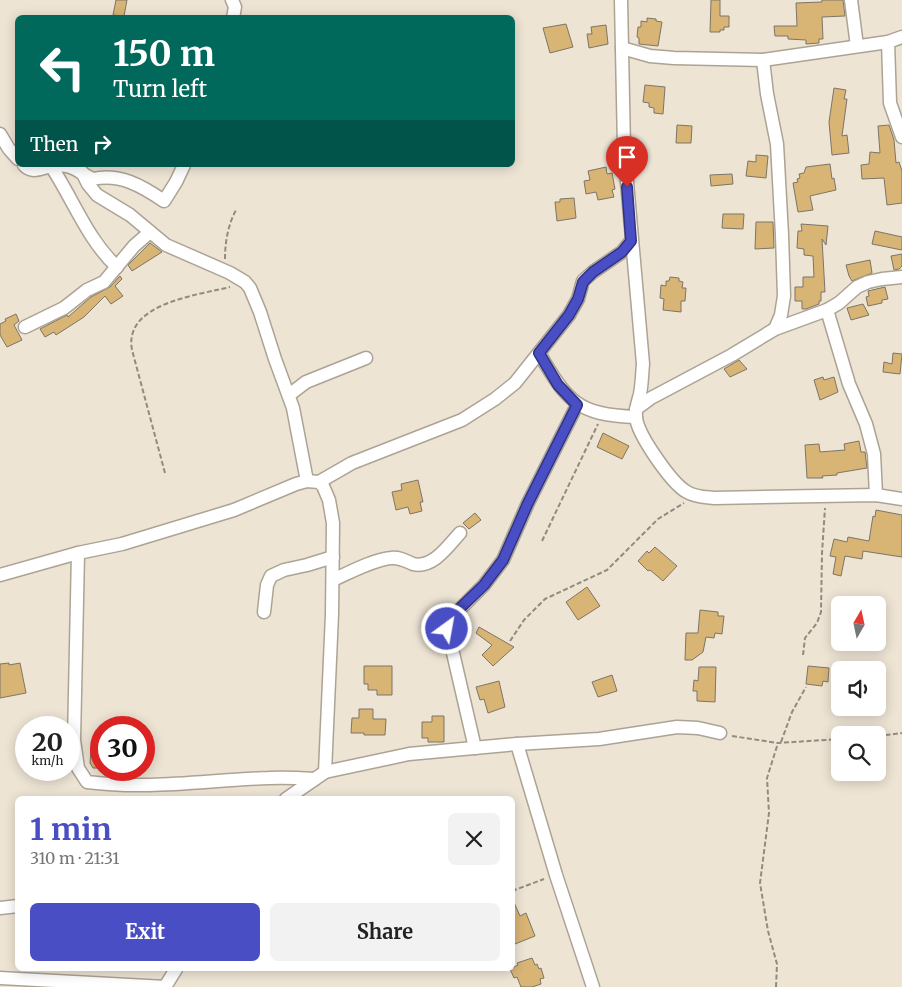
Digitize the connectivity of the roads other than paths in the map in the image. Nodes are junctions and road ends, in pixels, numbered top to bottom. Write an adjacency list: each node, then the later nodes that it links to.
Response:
1 (232, 0): 4 (street)
2 (621, 0): 8 (street)
3 (851, 0): 7 (street)
4 (234, 15)
5 (902, 37): 6 (street)
6 (888, 42): 7 (street); 11 (street)
7 (857, 46): 9 (street)
8 (622, 48): 9 (street); 20 (street)
9 (763, 60): 25 (street)
10 (0, 134): 12 (street)
11 (902, 138)
12 (15, 156)
13 (26, 167): 14 (street)
14 (48, 167)
15 (52, 167): 21 (street)
16 (70, 167): 18 (street)
17 (183, 167): 18 (street)
18 (82, 172): 19 (street)
19 (150, 232): 21 (street); 28 (street)
20 (631, 241): 26 (street); 30 (street)
21 (117, 267): 24 (street)
22 (902, 277): 23 (street)
23 (827, 310): 25 (street); 32 (street)
24 (25, 327)
25 (775, 329): 30 (street)
26 (539, 353): 29 (street); 31 (street)
27 (366, 358): 28 (street)
28 (289, 395): 31 (street)
29 (577, 405): 30 (street); 42 (street)
30 (636, 413): 32 (street)
31 (313, 482): 35 (street); 36 (street)
32 (876, 495): 33 (street)
33 (901, 495)
34 (460, 533): 38 (street)
35 (78, 554): 37 (street); 43 (street)
36 (333, 557): 38 (street); 39 (street)
37 (0, 575)
38 (333, 580): 43 (street)
39 (264, 612)
40 (720, 733): 41 (street)
41 (518, 744): 42 (street); 50 (street)
42 (475, 748): 43 (street)
43 (320, 776): 44 (street)
44 (290, 796)
45 (15, 906): 46 (street)
46 (0, 908)
47 (175, 971): 49 (street)
48 (0, 978): 49 (street)
49 (166, 987)
50 (593, 987)

